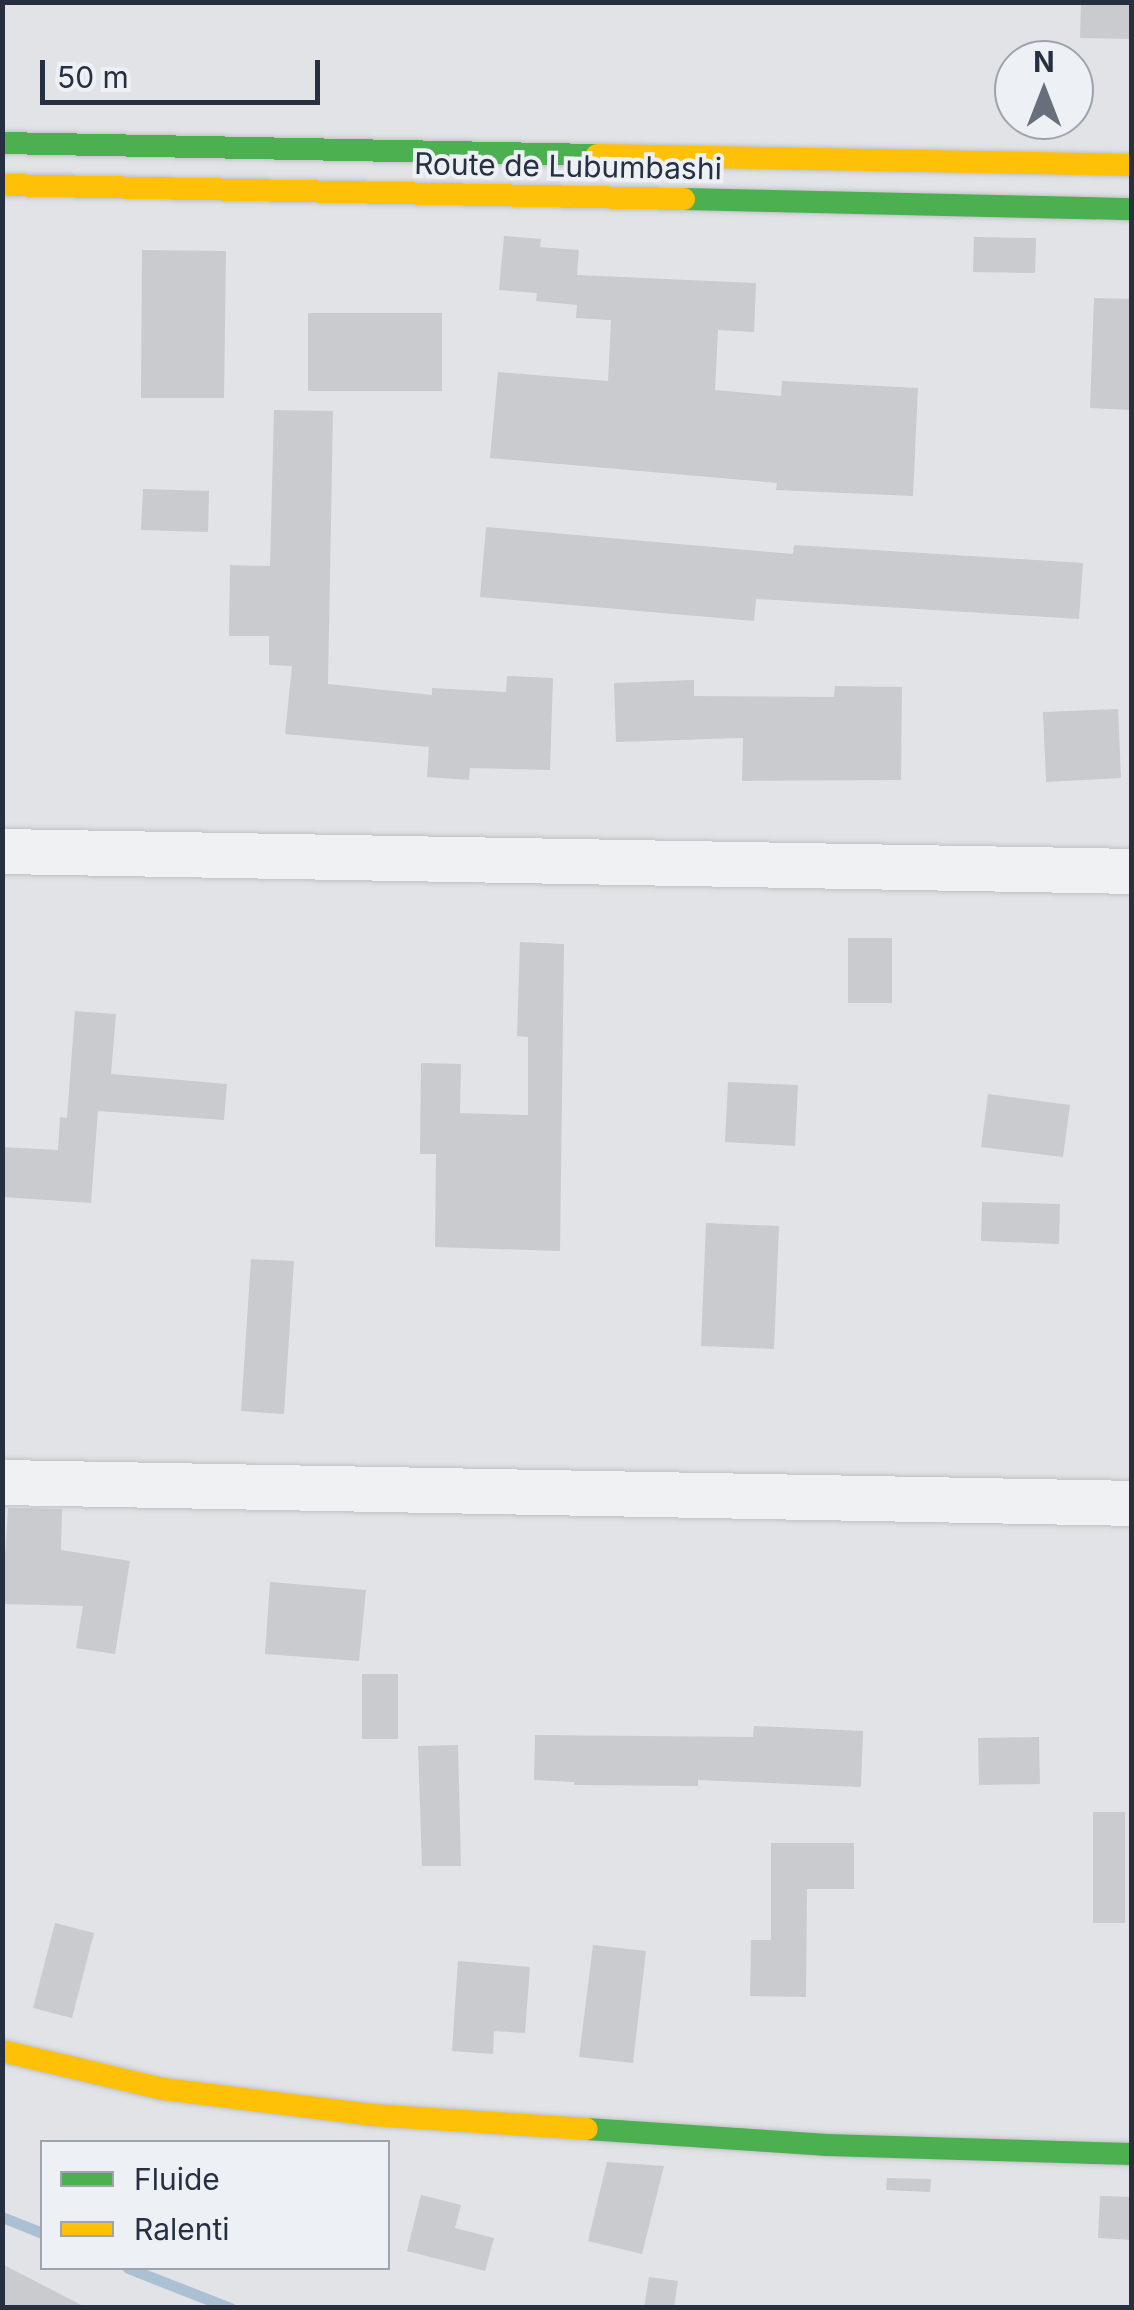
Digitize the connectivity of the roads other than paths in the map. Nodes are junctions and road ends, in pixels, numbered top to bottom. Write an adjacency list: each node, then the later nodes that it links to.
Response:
1 (2, 143): 2 (main road, Route de Lubumbashi)
2 (1132, 164)
3 (2, 184): 4 (main road, Route de Lubumbashi)
4 (1132, 209)
5 (2, 850): 6 (street)
6 (1132, 871)
7 (2, 1482): 8 (street)
8 (1132, 1503)
9 (2, 2051): 10 (main road)
10 (1132, 2154)

